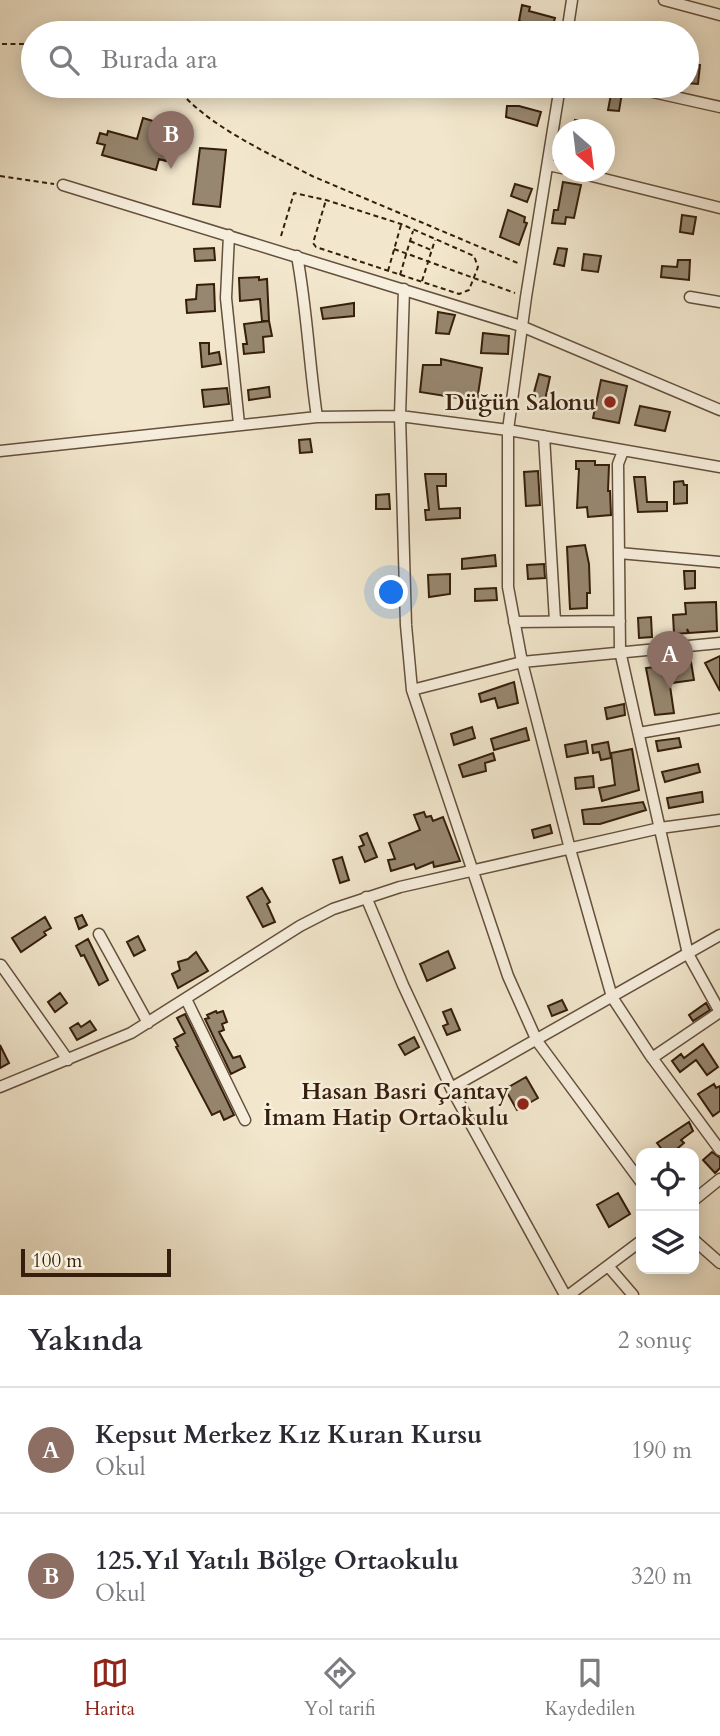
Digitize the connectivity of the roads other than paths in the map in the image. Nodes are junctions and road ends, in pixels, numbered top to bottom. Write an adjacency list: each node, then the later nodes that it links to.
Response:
1 (572, 0): 4 (street)
2 (664, 0): 3 (street)
3 (720, 15)
4 (569, 21)
5 (558, 98): 8 (street)
6 (680, 98): 7 (street)
7 (720, 107)
8 (548, 165): 9 (street); 18 (street)
9 (552, 166)
10 (615, 182): 12 (street)
11 (63, 185): 13 (street)
12 (720, 208)
13 (229, 235): 14 (street); 22 (street)
14 (297, 256): 15 (street); 20 (street)
15 (404, 289): 18 (street); 21 (street)
16 (690, 297): 17 (street)
17 (720, 302)
18 (521, 326): 19 (street); 23 (street)
19 (720, 410)
20 (317, 416): 21 (street); 22 (street)
21 (400, 416): 23 (street); 36 (street)
22 (239, 424): 25 (street)
23 (508, 430): 24 (street); 32 (street)
24 (544, 436): 26 (street); 30 (street)
25 (0, 451)
26 (623, 451): 27 (street); 28 (street)
27 (720, 467)
28 (619, 553): 29 (street); 31 (street)
29 (720, 562)
30 (555, 621): 31 (street); 32 (street)
31 (620, 621): 34 (street)
32 (514, 622): 35 (street)
33 (720, 643): 34 (street)
34 (620, 651): 35 (street); 38 (street)
35 (522, 662): 36 (street); 41 (street)
36 (412, 690): 42 (street)
37 (720, 719): 38 (street)
38 (639, 733): 40 (street)
39 (720, 820): 40 (street)
40 (660, 828): 41 (street); 46 (street)
41 (570, 849): 42 (street); 48 (street)
42 (473, 870): 43 (street); 52 (street)
43 (366, 897): 49 (street); 56 (street)
44 (99, 933): 51 (street)
45 (720, 935): 46 (street)
46 (688, 954): 48 (street); 50 (street)
47 (1, 965): 54 (street)
48 (612, 997): 52 (street); 53 (street)
49 (186, 999): 51 (street); 57 (street)
50 (720, 1012): 53 (street)
51 (148, 1023): 54 (street)
52 (537, 1041): 56 (street); 59 (street)
53 (652, 1058): 58 (street)
54 (68, 1060): 55 (street)
55 (0, 1087)
56 (452, 1088): 66 (street)
57 (245, 1120)
58 (720, 1150)
59 (636, 1175)
60 (720, 1179): 61 (street)
61 (699, 1196)
62 (699, 1244): 64 (street)
63 (636, 1245): 65 (street)
64 (720, 1263)
65 (608, 1266): 66 (street); 67 (street)
66 (567, 1295)
67 (633, 1295)

